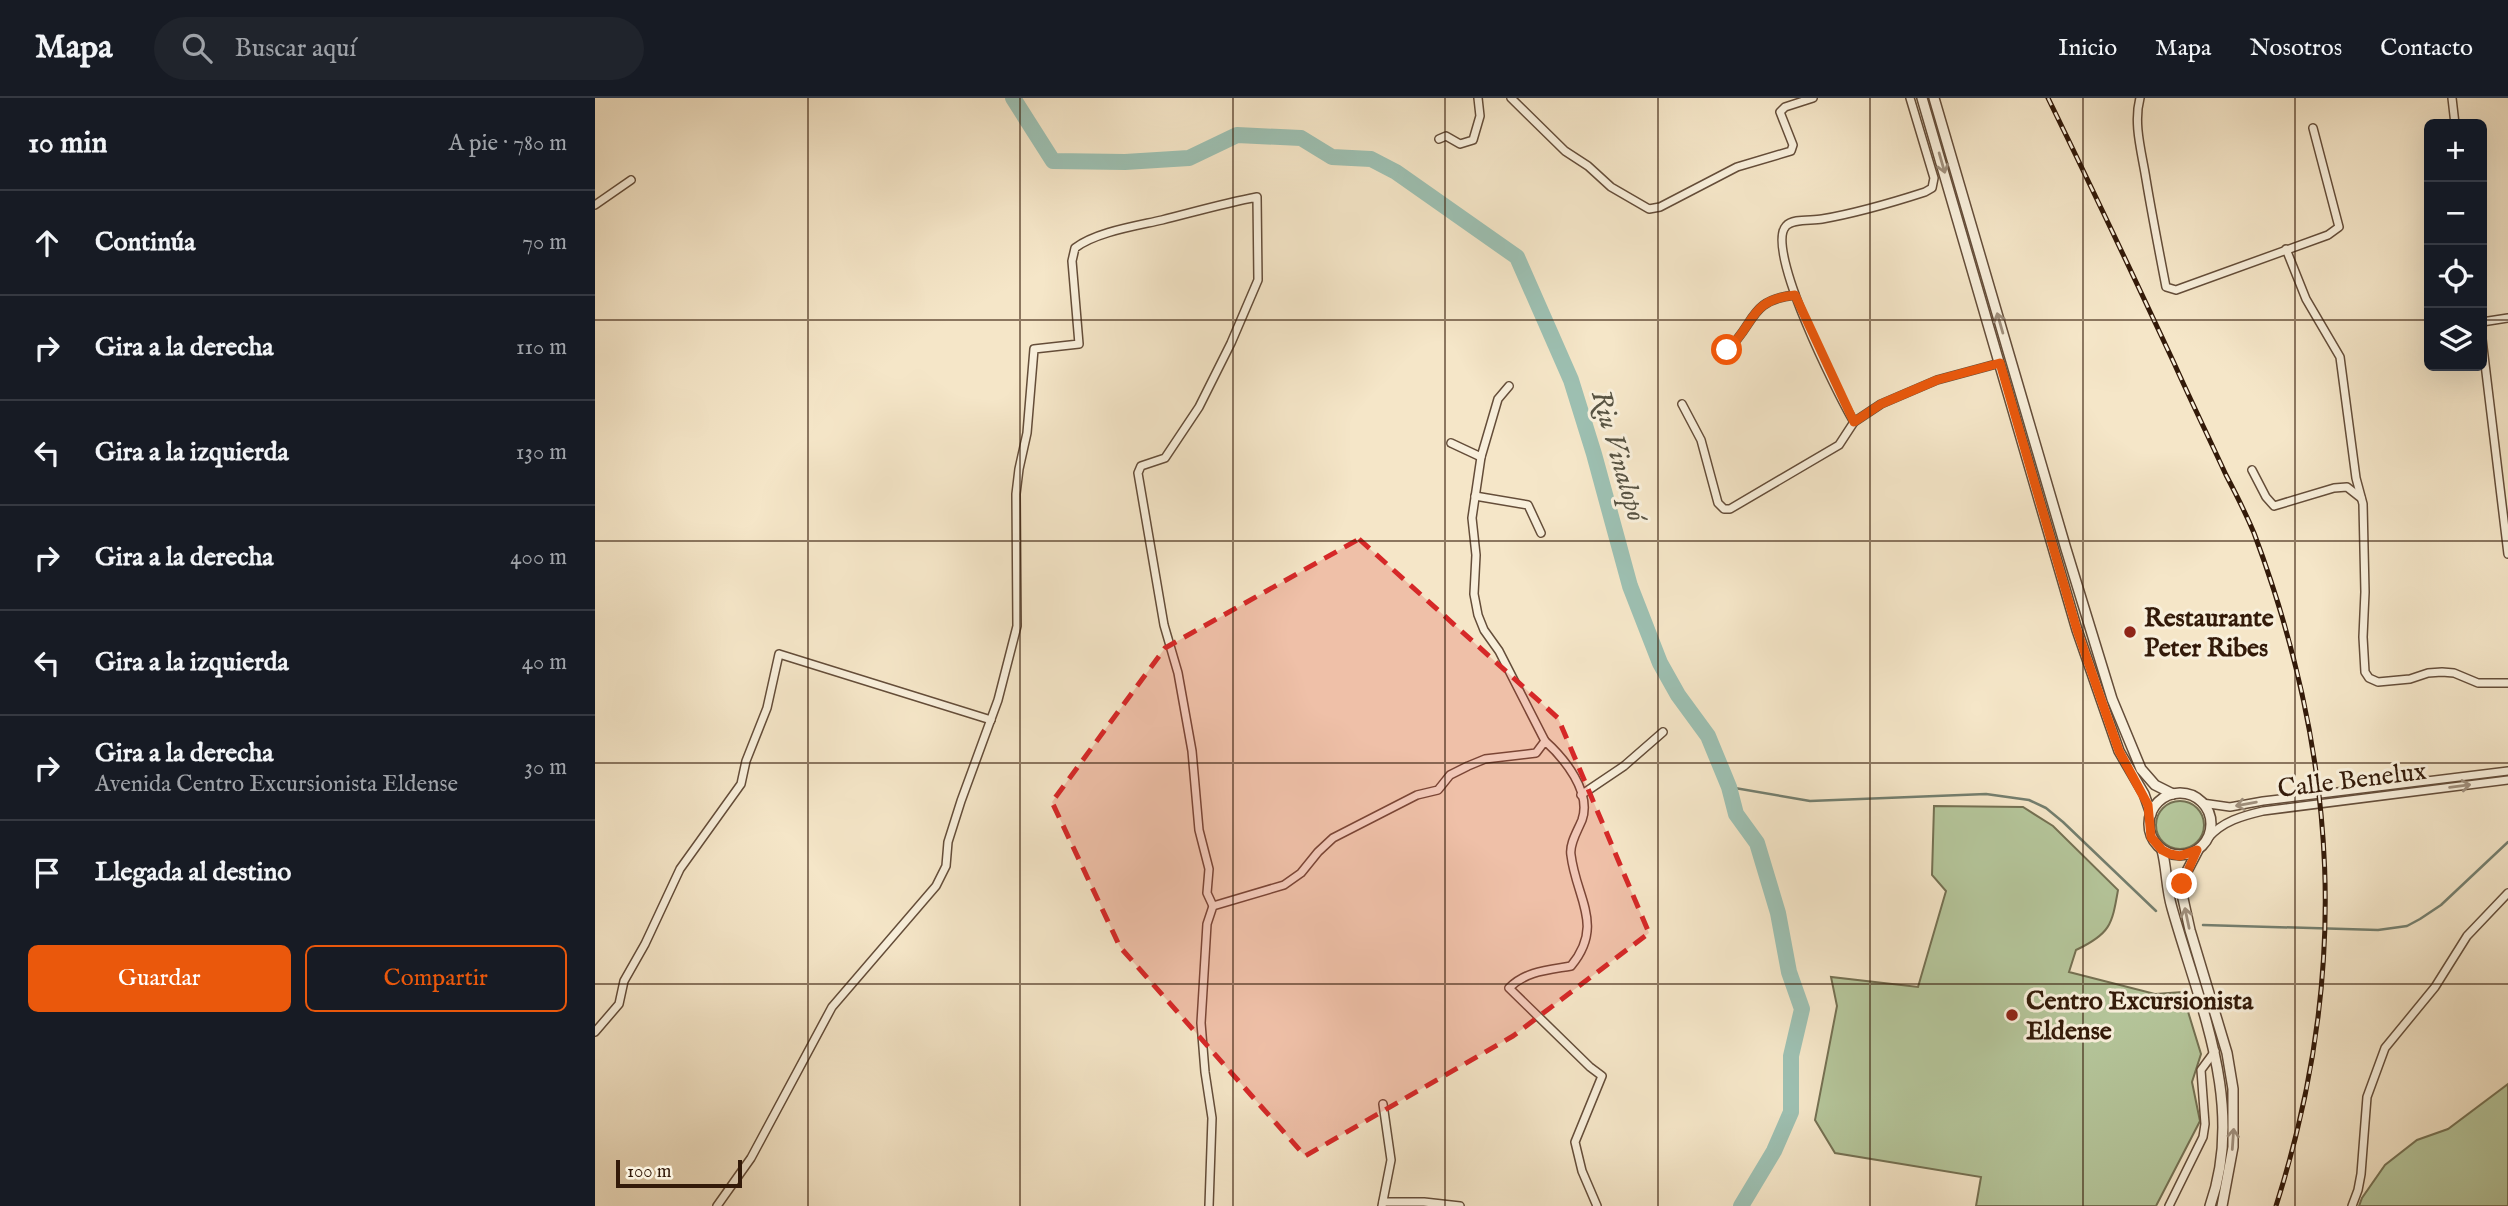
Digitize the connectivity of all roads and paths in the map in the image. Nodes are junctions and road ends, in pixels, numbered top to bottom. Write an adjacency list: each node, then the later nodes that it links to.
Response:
1 (1478, 98): 11 (street)
2 (1511, 98): 3 (street)
3 (1813, 98)
4 (1910, 98): 15 (street)
5 (1921, 98): 19 (street, one-way to 19)
6 (1934, 98): 37 (street, one-way to 6)
7 (2140, 98): 14 (street)
8 (2452, 98): 9 (street)
9 (2454, 119)
10 (2313, 128): 14 (street)
11 (1439, 139)
12 (631, 180): 13 (street)
13 (595, 205)
14 (2286, 248): 28 (street)
15 (1795, 295): 18 (street); 23 (street)
16 (2508, 318): 17 (street)
17 (2487, 320)
18 (1727, 350)
19 (2000, 363): 23 (street); 40 (street)
20 (2486, 371): 30 (street)
21 (1509, 386): 25 (street)
22 (1682, 404): 23 (street)
23 (1854, 422)
24 (1451, 443): 25 (street)
25 (1481, 457): 27 (street)
26 (2252, 470): 28 (street)
27 (1475, 496): 29 (street); 34 (street)
28 (2361, 498): 31 (street)
29 (1541, 533)
30 (2508, 554)
31 (2508, 683)
32 (991, 720): 45 (street); 46 (street); 50 (street)
33 (1663, 732): 38 (street)
34 (1545, 741): 38 (street); 45 (street)
35 (2508, 771): 39 (street, Calle Benelux, one-way to 39)
36 (2508, 780): 41 (street, Calle Benelux, one-way to 36)
37 (2173, 794): 39 (street); 40 (street)
38 (1581, 795): 53 (street)
39 (2202, 803): 41 (street)
40 (2151, 814): 42 (street)
41 (2208, 838): 43 (street)
42 (2162, 850): 43 (street); 47 (street)
43 (2197, 850): 56 (street, one-way to 43)
44 (2508, 893): 57 (street)
45 (1213, 906): 51 (street)
46 (595, 1032)
47 (2215, 1051): 54 (street); 55 (street)
48 (1383, 1104): 49 (street)
49 (1383, 1204): 52 (street)
50 (717, 1206)
51 (1209, 1206)
52 (1460, 1206)
53 (1597, 1206)
54 (2169, 1206)
55 (2210, 1206)
56 (2222, 1206)
57 (2352, 1206)

